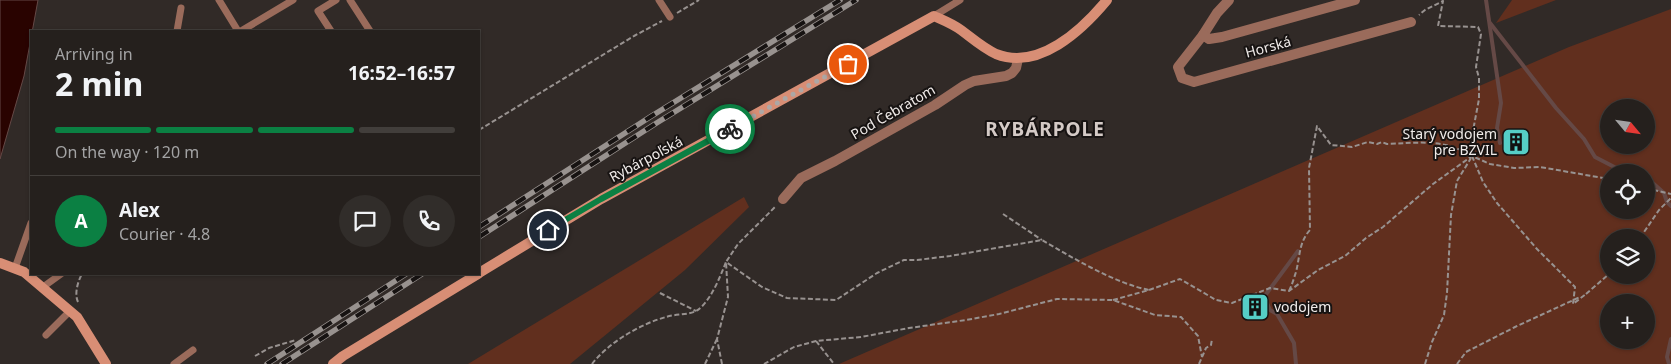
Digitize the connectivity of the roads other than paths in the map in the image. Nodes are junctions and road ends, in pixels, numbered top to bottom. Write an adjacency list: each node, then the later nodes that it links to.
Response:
1 (219, 0): 15 (lane)
2 (294, 0): 16 (lane)
3 (336, 0): 17 (lane)
4 (350, 0): 18 (lane)
5 (659, 0): 12 (lane)
6 (960, 0): 11 (lane, Rybárpoľská)
7 (1107, 0): 20 (street)
8 (1229, 0): 19 (street, Horská)
9 (1354, 0): 19 (street, Horská)
10 (181, 8): 14 (lane)
11 (934, 16): 20 (street); 25 (street, Rybárpoľská)
12 (670, 17)
13 (1411, 22): 19 (street, Horská)
14 (177, 30)
15 (239, 30)
16 (242, 30)
17 (330, 30)
18 (369, 30)
19 (1203, 35)
20 (1018, 59): 21 (street, Pod Čebratom)
21 (783, 199)
22 (30, 227): 24 (lane)
23 (0, 263): 24 (street)
24 (15, 268): 28 (street)
25 (480, 272)
26 (60, 275): 28 (lane)
27 (475, 275): 34 (street, Rybárpoľská)
28 (43, 287): 29 (street)
29 (70, 311): 30 (lane); 32 (street)
30 (46, 335)
31 (193, 350): 33 (lane)
32 (106, 364)
33 (174, 364)
34 (333, 364)

